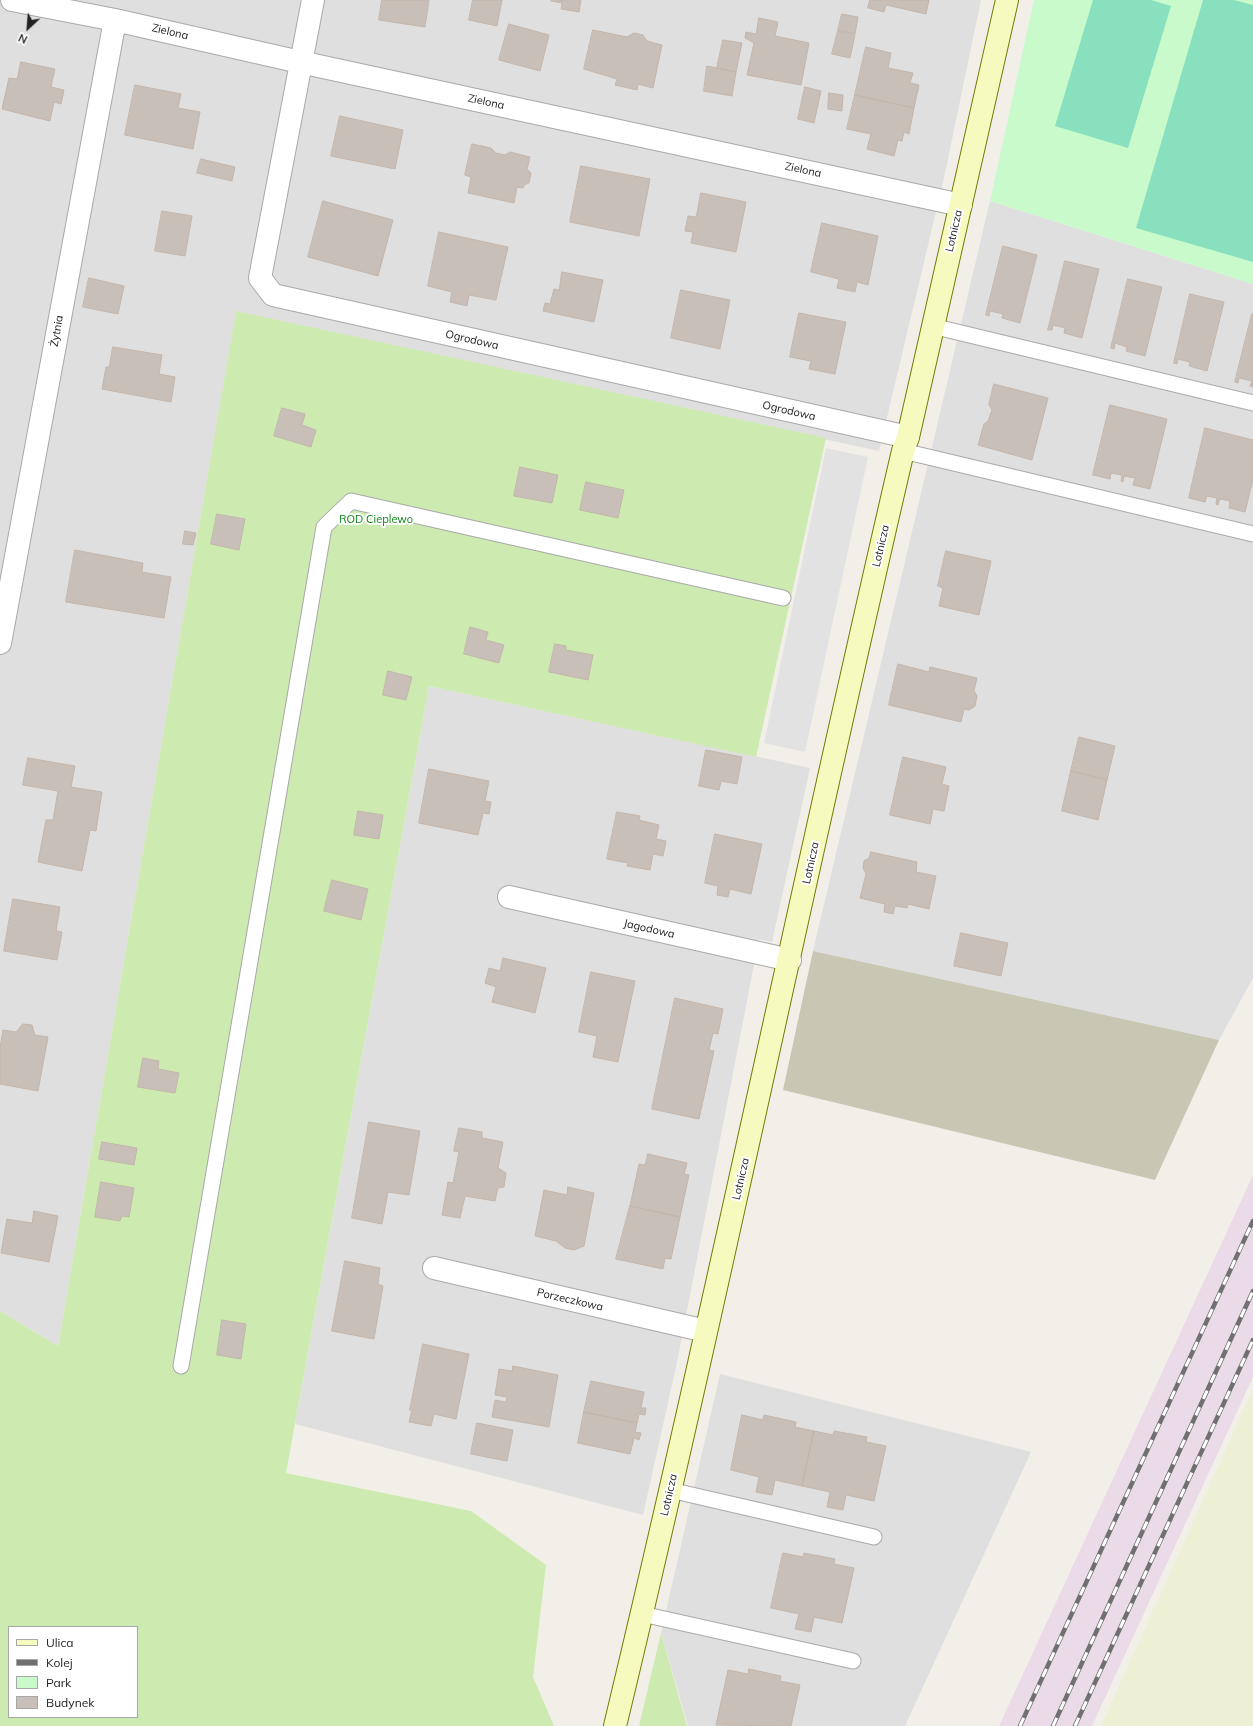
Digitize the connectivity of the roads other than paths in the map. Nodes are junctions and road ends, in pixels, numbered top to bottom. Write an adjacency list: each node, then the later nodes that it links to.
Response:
1 (12, 0): 4 (street, Zielona)
2 (313, 0): 5 (street, Ogrodowa)
3 (1008, 0): 6 (street, Lotnicza)
4 (115, 20): 5 (street, Zielona); 12 (street, Żytnia)
5 (300, 62): 6 (street, Zielona); 9 (street, Ogrodowa)
6 (961, 205): 7 (street, Lotnicza)
7 (932, 326): 8 (lane); 9 (street, Lotnicza)
8 (1253, 403)
9 (905, 444): 10 (lane); 14 (street, Lotnicza)
10 (1253, 534)
11 (783, 598): 17 (lane)
12 (0, 643)
13 (509, 898): 14 (street, Jagodowa)
14 (790, 960): 16 (street, Lotnicza)
15 (434, 1268): 16 (street, Porzeczkowa)
16 (706, 1331): 18 (street, Lotnicza)
17 (181, 1366)
18 (670, 1490): 19 (lane); 20 (street, Lotnicza)
19 (874, 1537)
20 (642, 1614): 21 (lane); 22 (street, Lotnicza)
21 (853, 1661)
22 (615, 1726)

